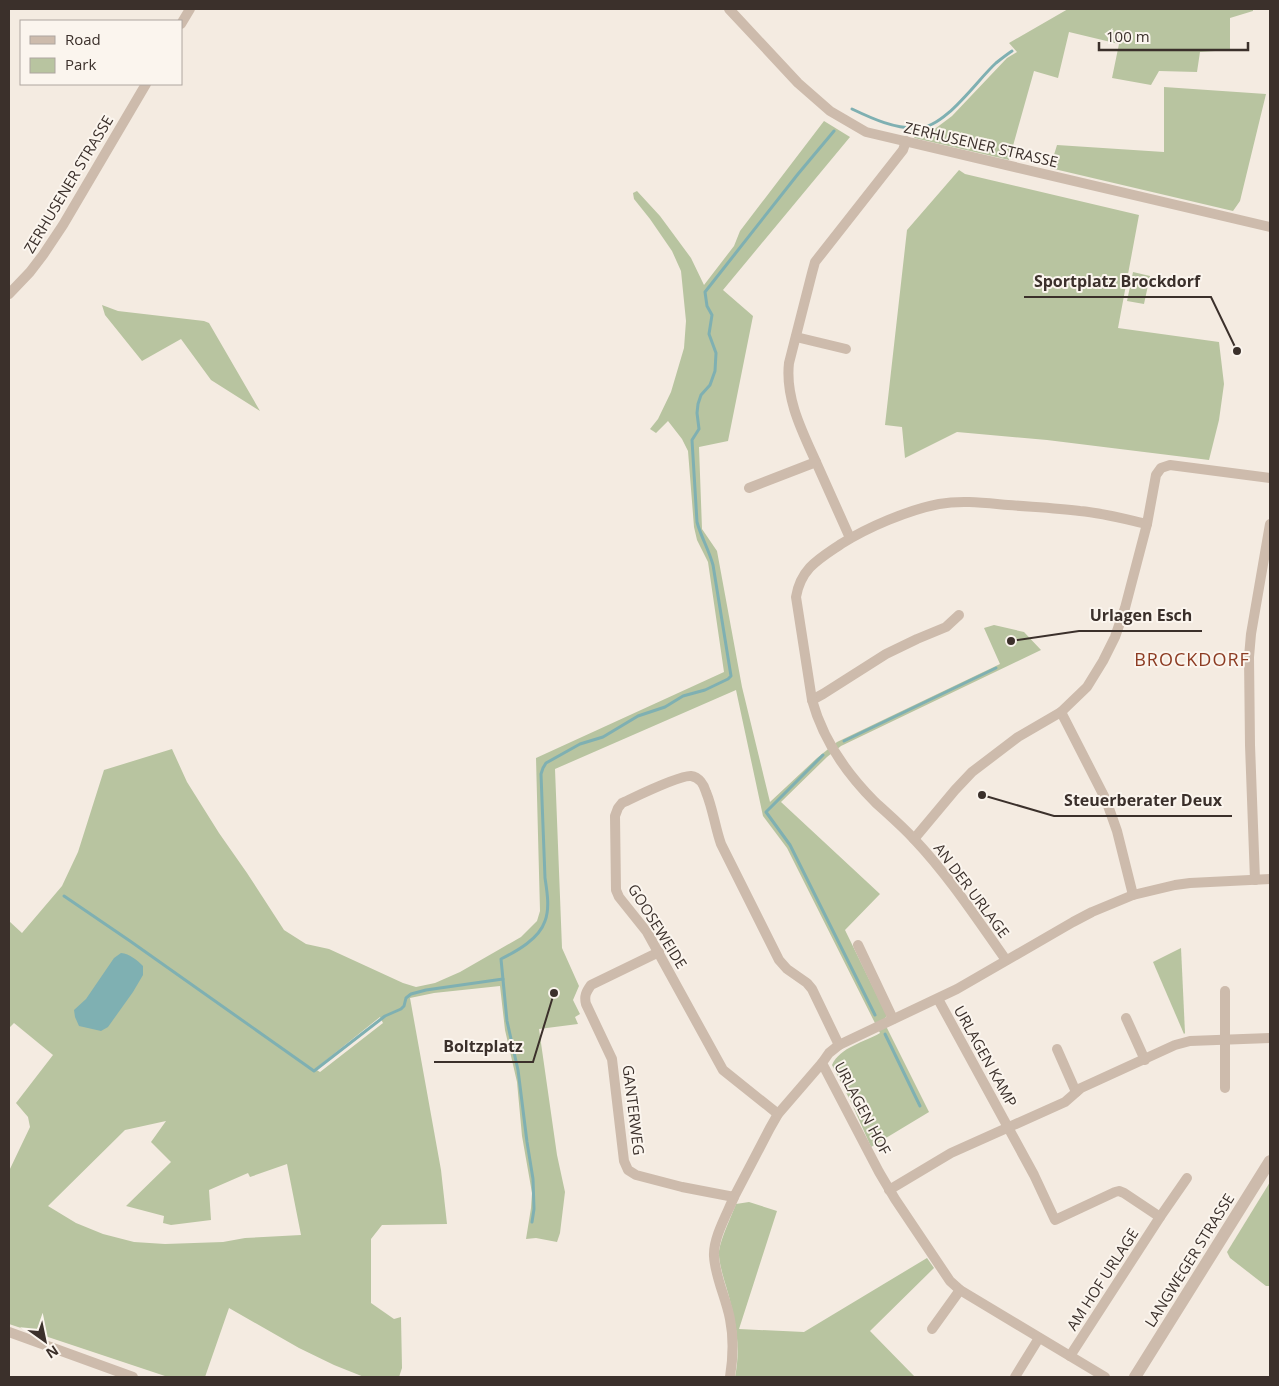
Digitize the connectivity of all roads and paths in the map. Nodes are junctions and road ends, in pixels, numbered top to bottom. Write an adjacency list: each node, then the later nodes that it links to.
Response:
1 (190, 9): 3 (street)
2 (729, 9): 5 (street, ZERHUSENER STRASSE)
3 (182, 22)
4 (145, 85): 7 (street, ZERHUSENER STRASSE)
5 (906, 142): 6 (street, ZERHUSENER STRASSE); 8 (street)
6 (1270, 227)
7 (9, 294)
8 (796, 337): 9 (street); 10 (street)
9 (846, 349)
10 (816, 462): 12 (street); 15 (street)
11 (1270, 478): 13 (street, AN DER URLAGE)
12 (749, 488)
13 (1147, 524): 15 (street, AN DER URLAGE); 18 (street, AN DER URLAGE)
14 (1270, 524): 21 (street)
15 (850, 538): 17 (street, AN DER URLAGE)
16 (959, 615): 17 (street)
17 (812, 700): 19 (street, AN DER URLAGE)
18 (1061, 712): 19 (street, AN DER URLAGE); 22 (street)
19 (914, 839): 25 (street, AN DER URLAGE)
20 (1270, 879): 21 (street, AN DER URLAGE)
21 (1255, 880): 22 (street, AN DER URLAGE)
22 (1133, 896): 25 (street, AN DER URLAGE)
23 (858, 945): 29 (street)
24 (659, 952): 32 (street, GOOSEWEIDE); 38 (street, GOOSEWEIDE); 43 (street, GANTERWEG)
25 (1006, 960): 27 (street, AN DER URLAGE)
26 (1225, 991): 31 (street)
27 (938, 999): 29 (street, AN DER URLAGE); 39 (street, URLAGEN KAMP)
28 (1126, 1018): 34 (street)
29 (893, 1019): 32 (street, AN DER URLAGE)
30 (1270, 1038): 31 (street, URLAGEN KAMP)
31 (1224, 1039): 34 (street, URLAGEN KAMP); 36 (street)
32 (839, 1045): 35 (street, URLAGEN HOF)
33 (1057, 1049): 37 (street)
34 (1145, 1060): 37 (street, URLAGEN KAMP)
35 (822, 1063): 38 (street); 42 (street, URLAGEN HOF)
36 (1225, 1088)
37 (1076, 1092): 39 (street, URLAGEN KAMP)
38 (778, 1114): 43 (street)
39 (1008, 1127): 42 (street, URLAGEN KAMP); 44 (street, URLAGEN KAMP)
40 (1270, 1161): 54 (street, LANGWEGER STRASSE)
41 (1187, 1178): 44 (street, AM HOF URLAGE)
42 (889, 1190): 45 (street, URLAGEN HOF)
43 (734, 1197): 51 (street)
44 (1160, 1217): 49 (street, AM HOF URLAGE)
45 (960, 1290): 46 (street); 48 (street, URLAGEN HOF)
46 (932, 1329)
47 (9, 1332): 50 (street)
48 (1039, 1338): 49 (street, URLAGEN HOF); 52 (street)
49 (1070, 1356): 53 (street, URLAGEN HOF)
50 (133, 1377)
51 (730, 1377)
52 (1015, 1377)
53 (1105, 1377)
54 (1135, 1377)

